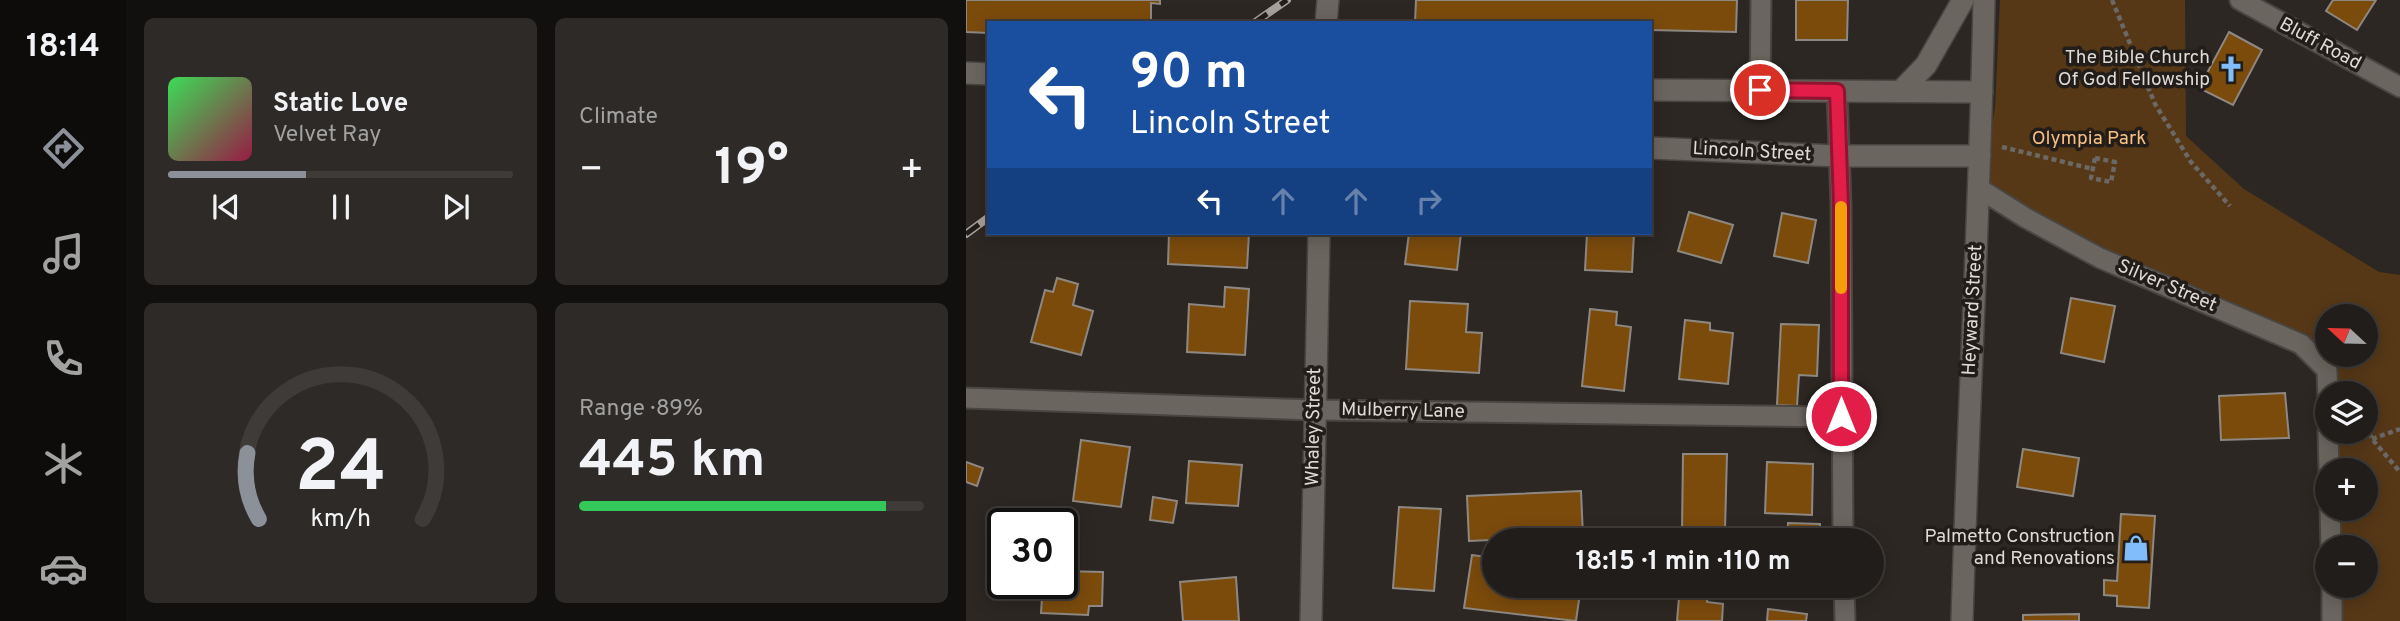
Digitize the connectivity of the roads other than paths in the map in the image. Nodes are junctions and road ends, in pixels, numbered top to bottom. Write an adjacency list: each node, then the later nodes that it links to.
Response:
1 (1328, 0): 6 (street)
2 (1761, 0): 11 (street)
3 (1964, 0): 13 (street)
4 (1984, 0): 14 (street, Heyward Street)
5 (2240, 0): 9 (street, Bluff Road)
6 (1326, 21)
7 (966, 73): 8 (street)
8 (987, 74)
9 (2400, 87)
10 (1652, 90): 11 (street)
11 (1760, 90): 12 (street)
12 (1837, 91): 13 (street); 16 (street)
13 (1901, 91): 14 (street)
14 (1982, 92): 17 (street, Heyward Street)
15 (1652, 148): 16 (street, Lincoln Street)
16 (1838, 156): 17 (street, Lincoln Street); 23 (street)
17 (1980, 156): 18 (street, Heyward Street)
18 (1980, 188): 20 (street, Silver Street); 29 (street, Heyward Street)
19 (1319, 235): 22 (street, Whaley Street)
20 (2327, 381)
21 (966, 398): 22 (street, Mulberry Lane)
22 (1314, 410): 23 (street, Mulberry Lane); 27 (street, Whaley Street)
23 (1841, 416): 24 (street)
24 (1843, 528)
25 (1844, 598): 28 (street)
26 (2332, 598): 30 (street)
27 (1311, 621)
28 (1845, 621)
29 (1962, 621)
30 (2332, 621)

